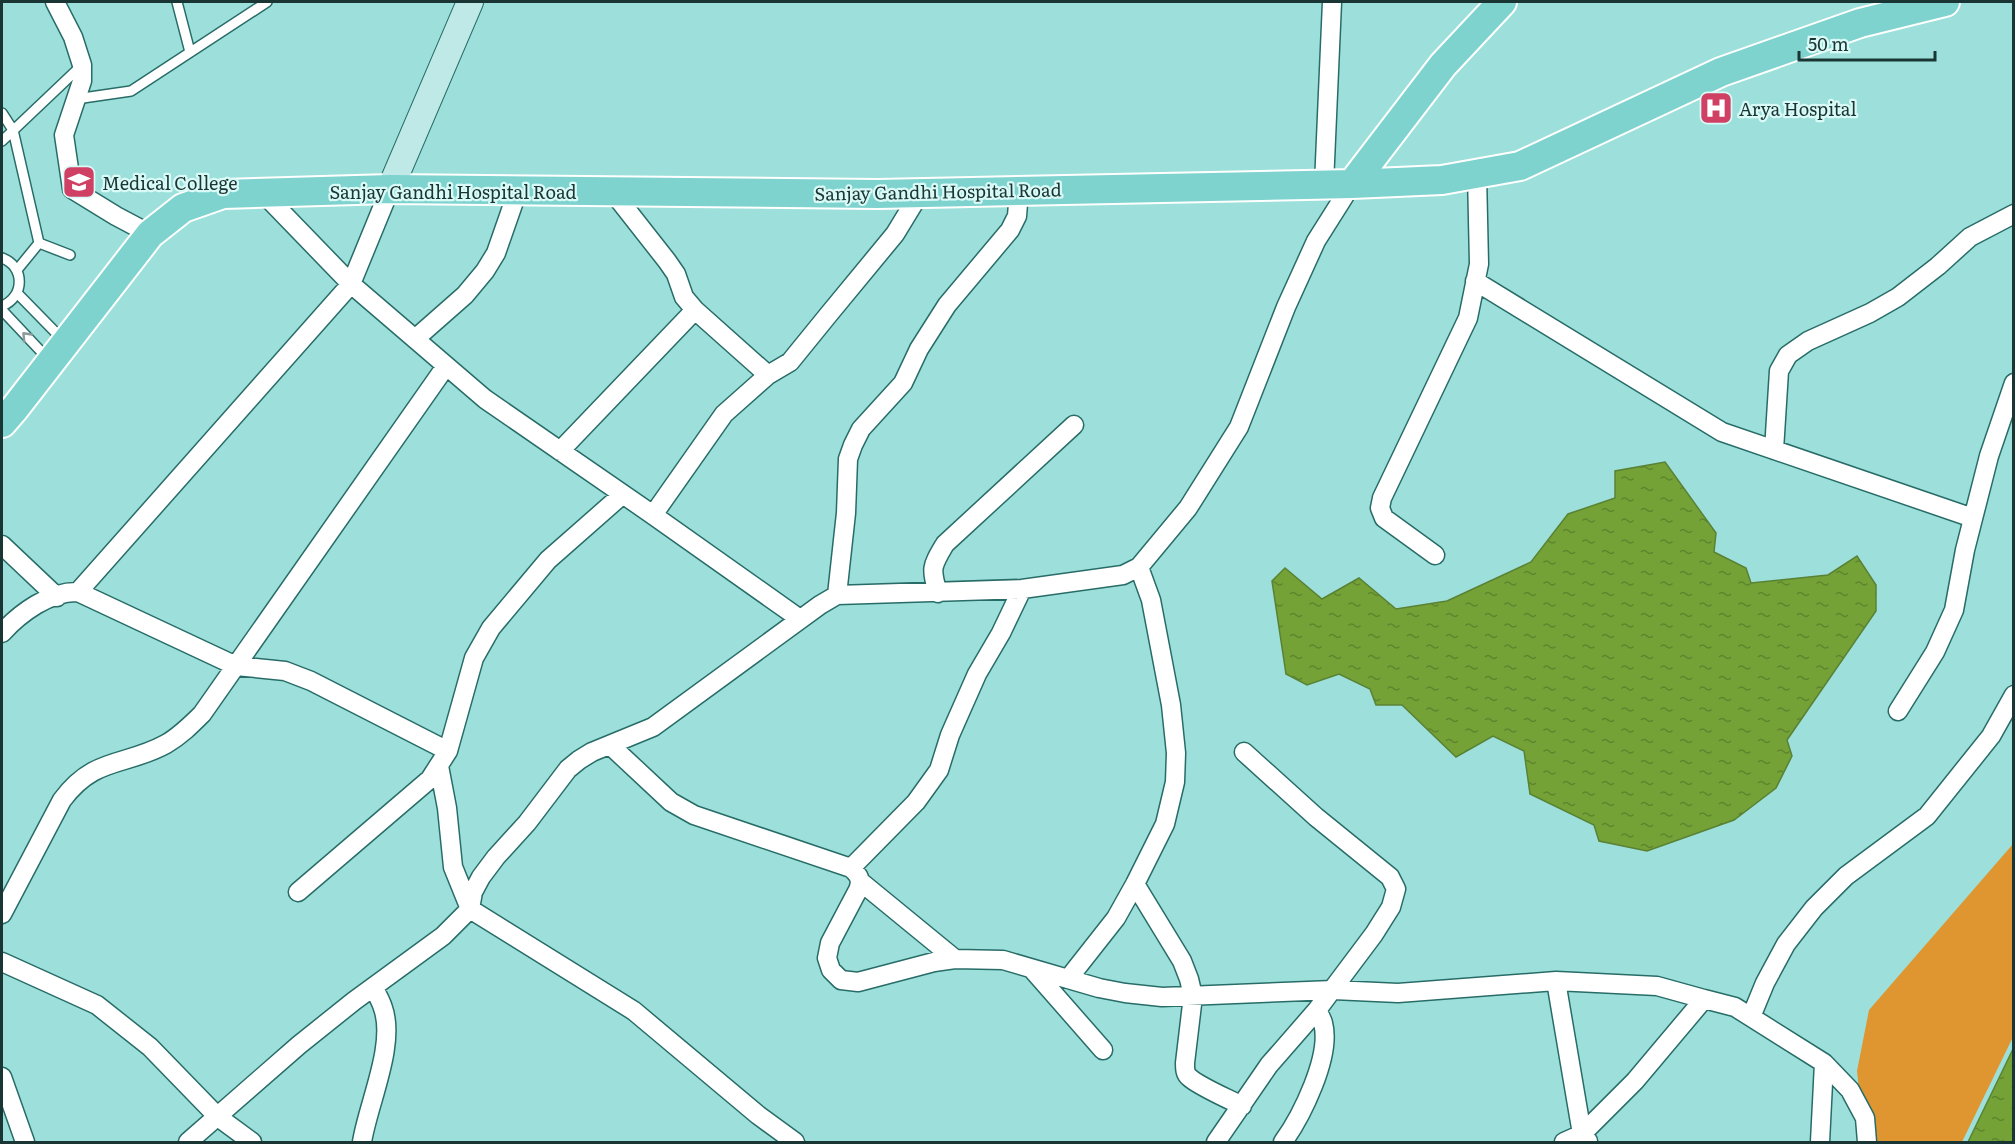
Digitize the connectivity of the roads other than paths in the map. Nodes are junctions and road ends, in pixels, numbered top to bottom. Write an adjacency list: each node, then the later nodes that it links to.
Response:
1 (55, 2): 9 (street)
2 (177, 2): 8 (lane)
3 (267, 2): 8 (lane)
4 (470, 2): 17 (main road)
5 (1332, 2): 15 (street)
6 (1502, 2): 16 (main road)
7 (1946, 2): 14 (main road, Sanjay Gandhi Hospital Road)
8 (190, 52): 10 (lane)
9 (82, 65): 10 (street); 12 (lane)
10 (76, 99): 24 (street)
11 (2, 112): 12 (lane)
12 (13, 130): 13 (lane); 25 (lane)
13 (2, 141)
14 (1477, 174): 16 (main road, Sanjay Gandhi Hospital Road); 29 (street)
15 (1324, 184): 16 (main road, Sanjay Gandhi Hospital Road); 19 (main road, Sanjay Gandhi Hospital Road)
16 (1352, 184): 49 (street)
17 (390, 189): 18 (main road, Sanjay Gandhi Hospital Road); 21 (main road, Sanjay Gandhi Hospital Road); 30 (street)
18 (518, 190): 20 (main road, Sanjay Gandhi Hospital Road); 35 (street)
19 (1019, 190): 22 (main road, Sanjay Gandhi Hospital Road); 53 (street)
20 (612, 191): 22 (main road, Sanjay Gandhi Hospital Road); 34 (street)
21 (263, 193): 24 (main road, Sanjay Gandhi Hospital Road); 30 (street)
22 (920, 193): 38 (street)
23 (2013, 214): 42 (street)
24 (150, 234): 36 (main road, Sanjay Gandhi Hospital Road)
25 (39, 243): 26 (lane); 28 (lane)
26 (70, 255)
27 (2, 258): 28 (lane)
28 (17, 270): 31 (lane)
29 (1475, 281): 42 (street); 48 (street)
30 (351, 284): 35 (street); 51 (street)
31 (17, 293): 32 (lane); 36 (lane)
32 (2, 306)
33 (2, 310): 36 (lane, one-way to 33)
34 (695, 310): 38 (street); 43 (street)
35 (415, 339): 37 (street)
36 (58, 352): 40 (main road, Sanjay Gandhi Hospital Road)
37 (446, 366): 43 (street); 57 (street)
38 (768, 375): 45 (street)
39 (2013, 383): 46 (street)
40 (2, 423)
41 (1074, 425): 52 (street)
42 (1774, 450): 46 (street)
43 (560, 451): 44 (street)
44 (622, 494): 45 (street); 62 (street)
45 (653, 515): 55 (street)
46 (1973, 518): 59 (street)
47 (2, 545): 54 (street)
48 (1435, 555)
49 (1139, 567): 50 (street); 64 (street)
50 (1022, 589): 52 (street); 63 (street)
51 (78, 592): 54 (street); 57 (street)
52 (938, 593): 53 (street)
53 (837, 595): 55 (street)
54 (57, 597): 56 (street)
55 (800, 619): 60 (street)
56 (2, 633)
57 (236, 666): 62 (street); 67 (street)
58 (2013, 695): 78 (street)
59 (1898, 711)
60 (610, 745): 63 (street); 66 (street)
61 (1244, 752): 74 (street)
62 (443, 759): 65 (street); 66 (street)
63 (856, 875): 68 (street); 68 (street)
64 (1135, 884): 71 (street); 75 (street)
65 (298, 892)
66 (470, 909): 73 (street); 85 (street)
67 (2, 914)
68 (955, 959): 70 (street)
69 (2, 962): 83 (street)
70 (1032, 969): 71 (street); 79 (street)
71 (1068, 979): 75 (street)
72 (1556, 981): 74 (street); 76 (street); 84 (street)
73 (373, 987): 83 (street); 89 (street)
74 (1333, 990): 75 (street); 77 (street)
75 (1192, 996): 82 (street)
76 (1704, 999): 78 (street); 84 (street)
77 (1317, 1010): 82 (street); 91 (street)
78 (1751, 1017): 80 (street)
79 (1103, 1050)
80 (1824, 1063): 93 (street); 94 (street)
81 (2, 1077): 86 (street)
82 (1242, 1106): 90 (street)
83 (218, 1117): 87 (street); 88 (street)
84 (1586, 1138): 92 (street)
85 (784, 1139)
86 (26, 1143)
87 (188, 1143)
88 (252, 1143)
89 (362, 1143)
90 (1216, 1143)
91 (1282, 1143)
92 (1564, 1143)
93 (1820, 1143)
94 (1867, 1143)

